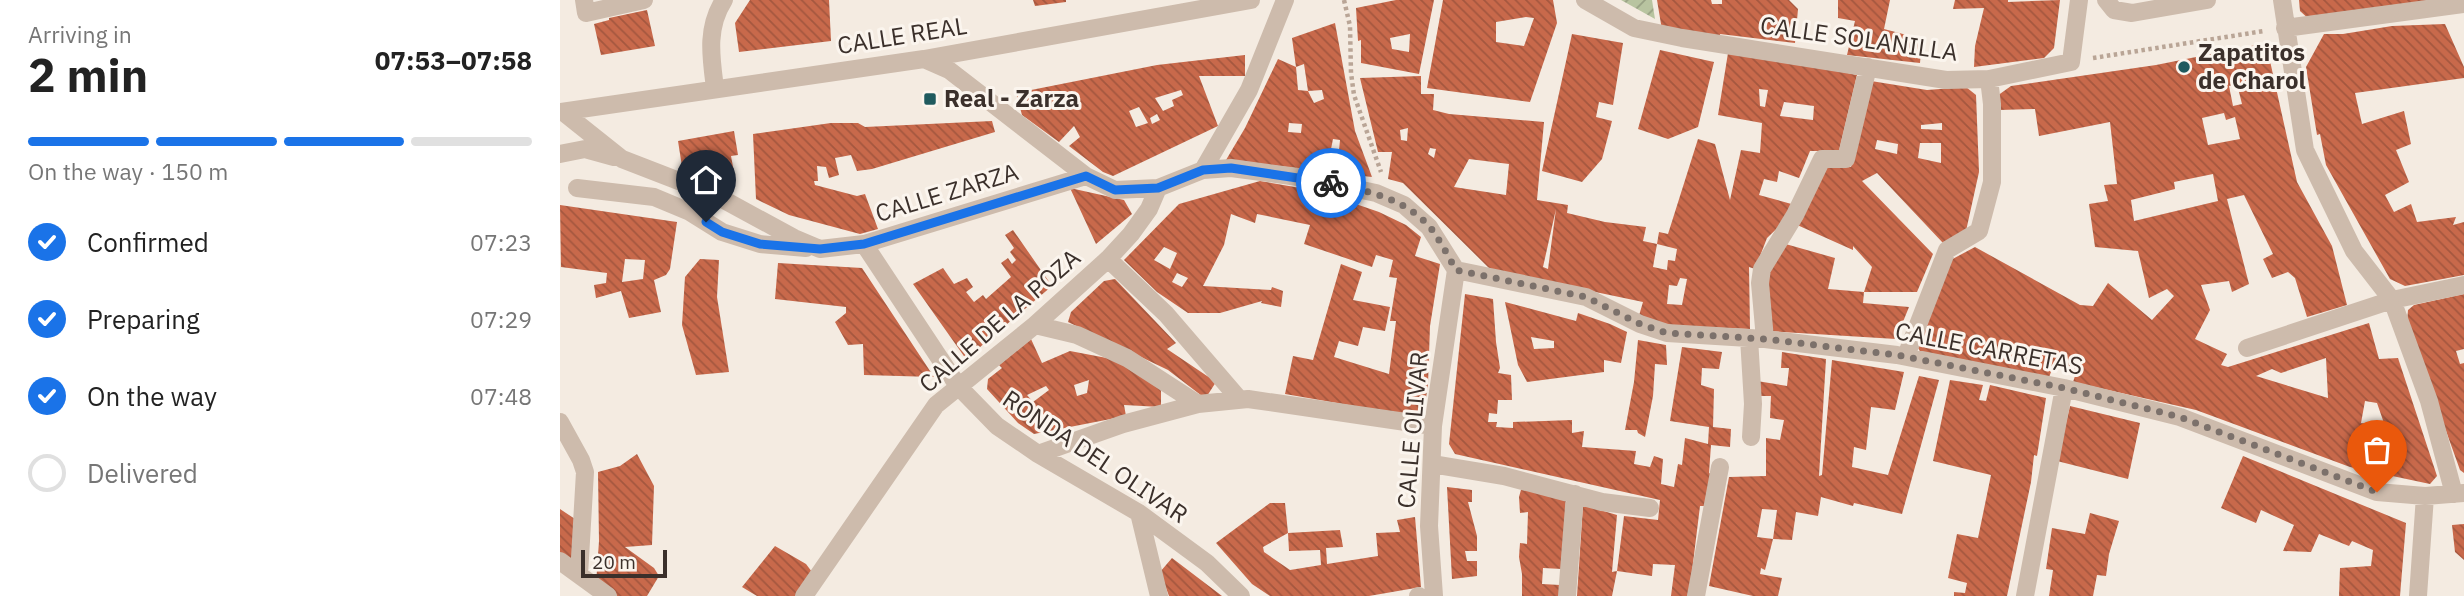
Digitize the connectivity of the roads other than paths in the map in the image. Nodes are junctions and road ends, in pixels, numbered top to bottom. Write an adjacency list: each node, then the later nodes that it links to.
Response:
1 (644, 0): 11 (street)
2 (1251, 0): 13 (street, CALLE REAL)
3 (1285, 0): 20 (street)
4 (1585, 0): 14 (street, CALLE SOLANILLA)
5 (2079, 0): 15 (street, CALLE SOLANILLA)
6 (2106, 0): 7 (street)
7 (2207, 0)
8 (2281, 0): 12 (street)
9 (719, 4): 16 (street)
10 (2464, 4): 12 (street)
11 (585, 6)
12 (2286, 28): 29 (street)
13 (923, 59): 16 (street, CALLE REAL); 21 (street)
14 (1868, 67): 15 (street, CALLE SOLANILLA); 31 (street)
15 (1989, 79): 33 (street)
16 (715, 88): 17 (street, CALLE REAL)
17 (561, 112): 19 (street)
18 (560, 154): 19 (street)
19 (622, 159): 25 (street)
20 (1203, 170): 23 (street); 27 (street)
21 (1086, 176): 23 (street); 24 (street, CALLE ZARZA)
22 (577, 188): 25 (street, CALLE ZARZA)
23 (1158, 188): 26 (street, CALLE DE LA POZA)
24 (864, 244): 25 (street, CALLE ZARZA); 34 (street, RONDA DEL OLIVAR)
25 (820, 249)
26 (1108, 259): 30 (street, CALLE DE LA POZA); 36 (street)
27 (1456, 270): 31 (street, CALLE CARRETAS); 39 (street, CALLE OLIVAR)
28 (2464, 285): 29 (street)
29 (2392, 300): 32 (street); 45 (street)
30 (1035, 325): 34 (street, CALLE DE LA POZA); 37 (street)
31 (1757, 338): 33 (street, CALLE CARRETAS); 40 (street)
32 (2247, 348)
33 (1906, 356): 35 (street, CALLE CARRETAS)
34 (958, 386): 41 (street, RONDA DEL OLIVAR); 52 (street, CALLE DE LA POZA)
35 (2064, 388): 46 (street, CALLE CARRETAS); 58 (street)
36 (1240, 400): 37 (street); 39 (street)
37 (1198, 404): 41 (street)
38 (560, 422): 50 (street)
39 (1433, 426): 42 (street, CALLE OLIVAR)
40 (1751, 437)
41 (1038, 454): 48 (street, RONDA DEL OLIVAR)
42 (1432, 464): 44 (street); 55 (street, CALLE OLIVAR)
43 (1720, 467): 57 (street)
44 (1575, 494): 47 (street); 56 (street)
45 (2459, 494): 46 (street, CALLE CARRETAS)
46 (2425, 496): 59 (street)
47 (1650, 508)
48 (1139, 513): 53 (street); 54 (street, RONDA DEL OLIVAR)
49 (560, 561): 50 (street)
50 (579, 575): 51 (street)
51 (608, 596)
52 (804, 596)
53 (1159, 596)
54 (1241, 596)
55 (1434, 596)
56 (1567, 596)
57 (1696, 596)
58 (2025, 596)
59 (2418, 596)

